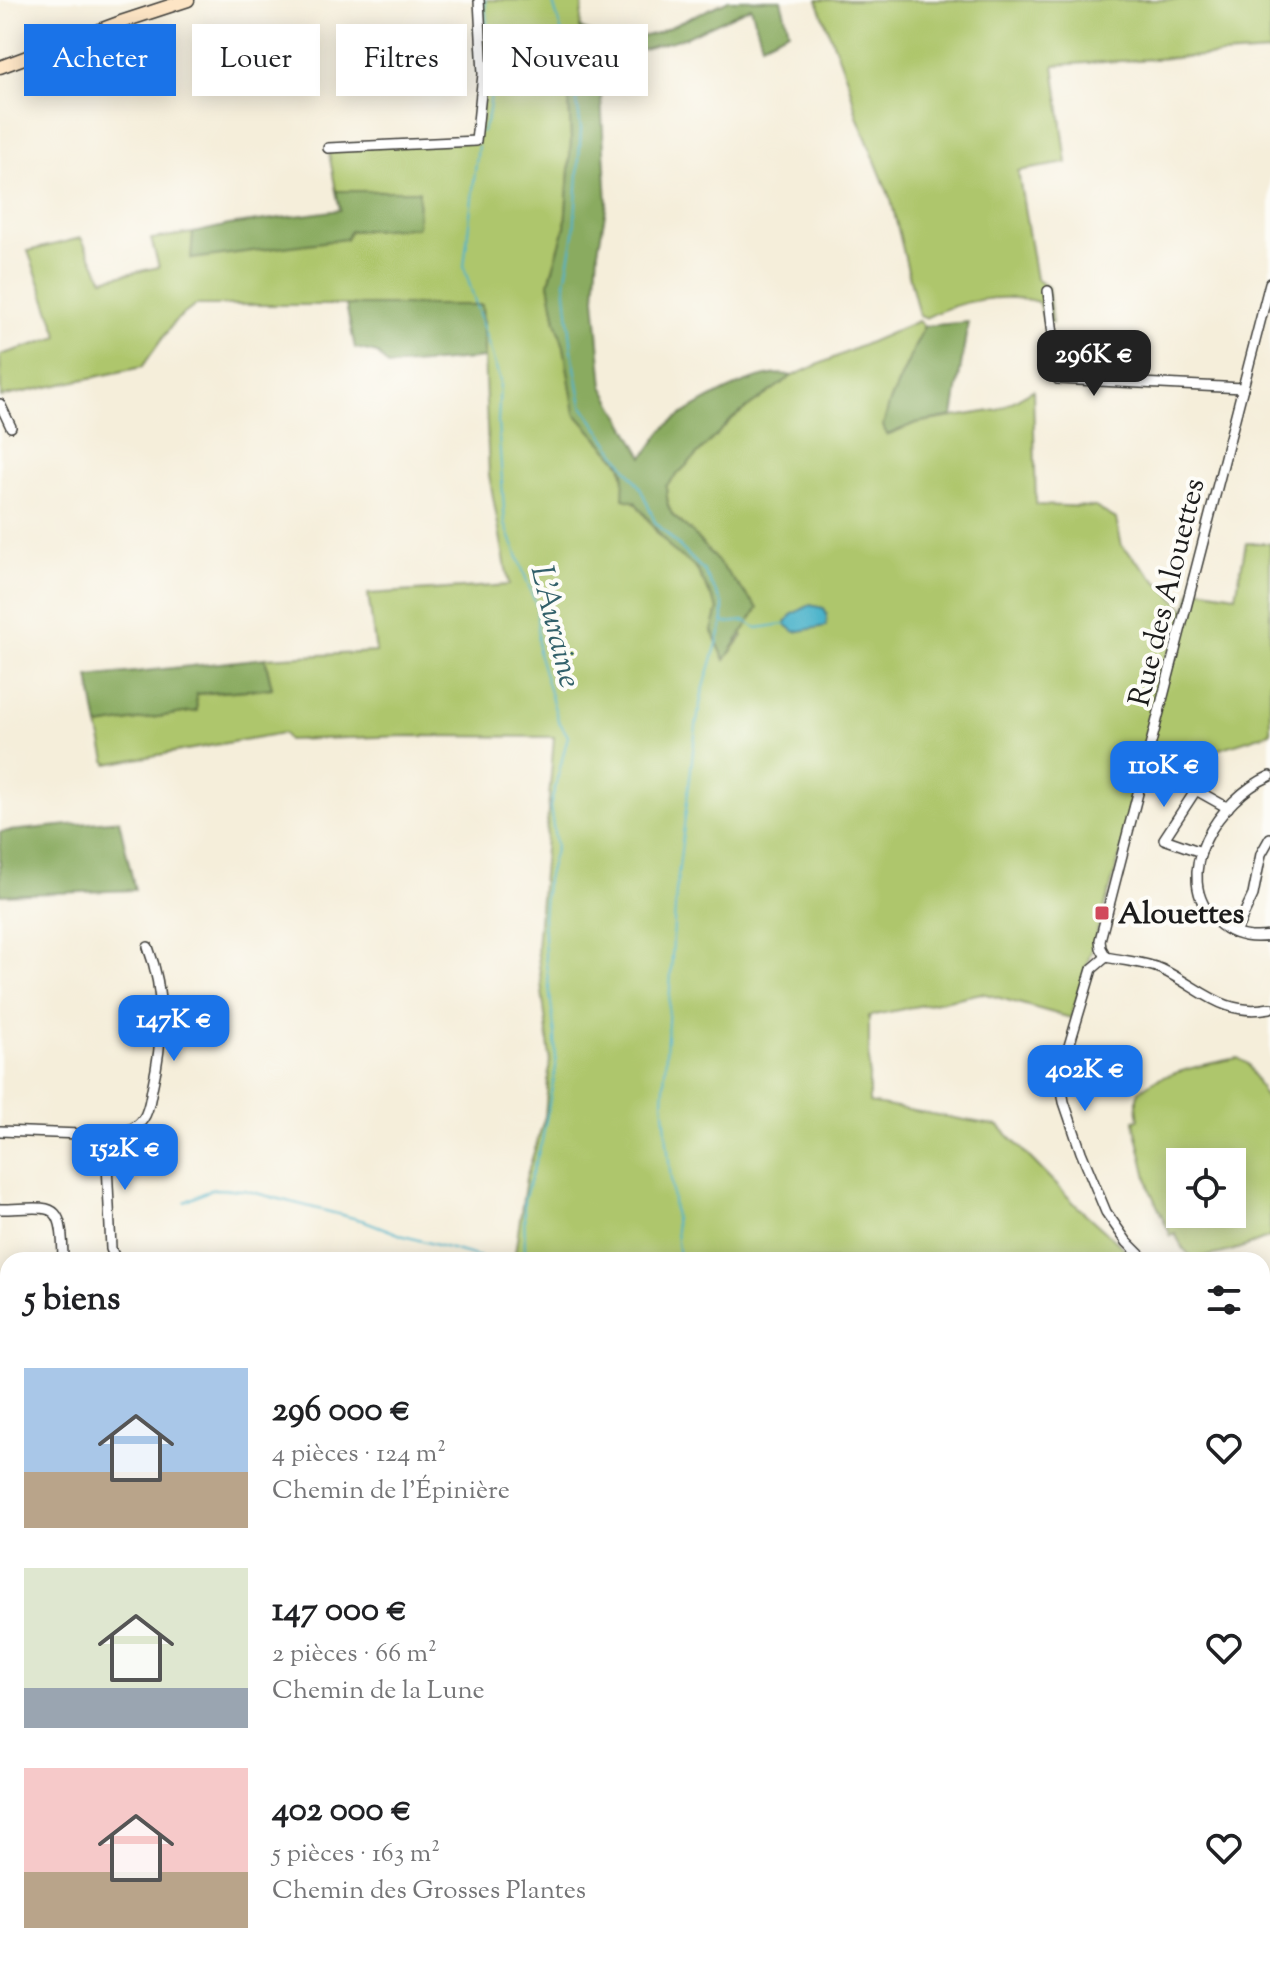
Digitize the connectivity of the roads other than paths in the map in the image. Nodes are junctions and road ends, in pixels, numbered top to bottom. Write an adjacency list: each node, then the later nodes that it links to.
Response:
1 (188, 0): 3 (main road)
2 (479, 0): 4 (street)
3 (0, 67)
4 (328, 148)
5 (1270, 283): 7 (street, Rue des Alouettes)
6 (1048, 291): 7 (street)
7 (1243, 388): 17 (street, Rue des Alouettes)
8 (0, 404): 9 (street)
9 (11, 427)
10 (1270, 776): 11 (street)
11 (1228, 808): 13 (street); 13 (street)
12 (1270, 838): 14 (street)
13 (1201, 852): 14 (street)
14 (1235, 933): 15 (street)
15 (1270, 936)
16 (148, 947): 20 (street)
17 (1106, 957): 18 (street); 24 (street)
18 (1270, 1008)
19 (0, 1131): 20 (street)
20 (99, 1141): 23 (street)
21 (0, 1209): 22 (street)
22 (63, 1252)
23 (112, 1252)
24 (1137, 1252)

